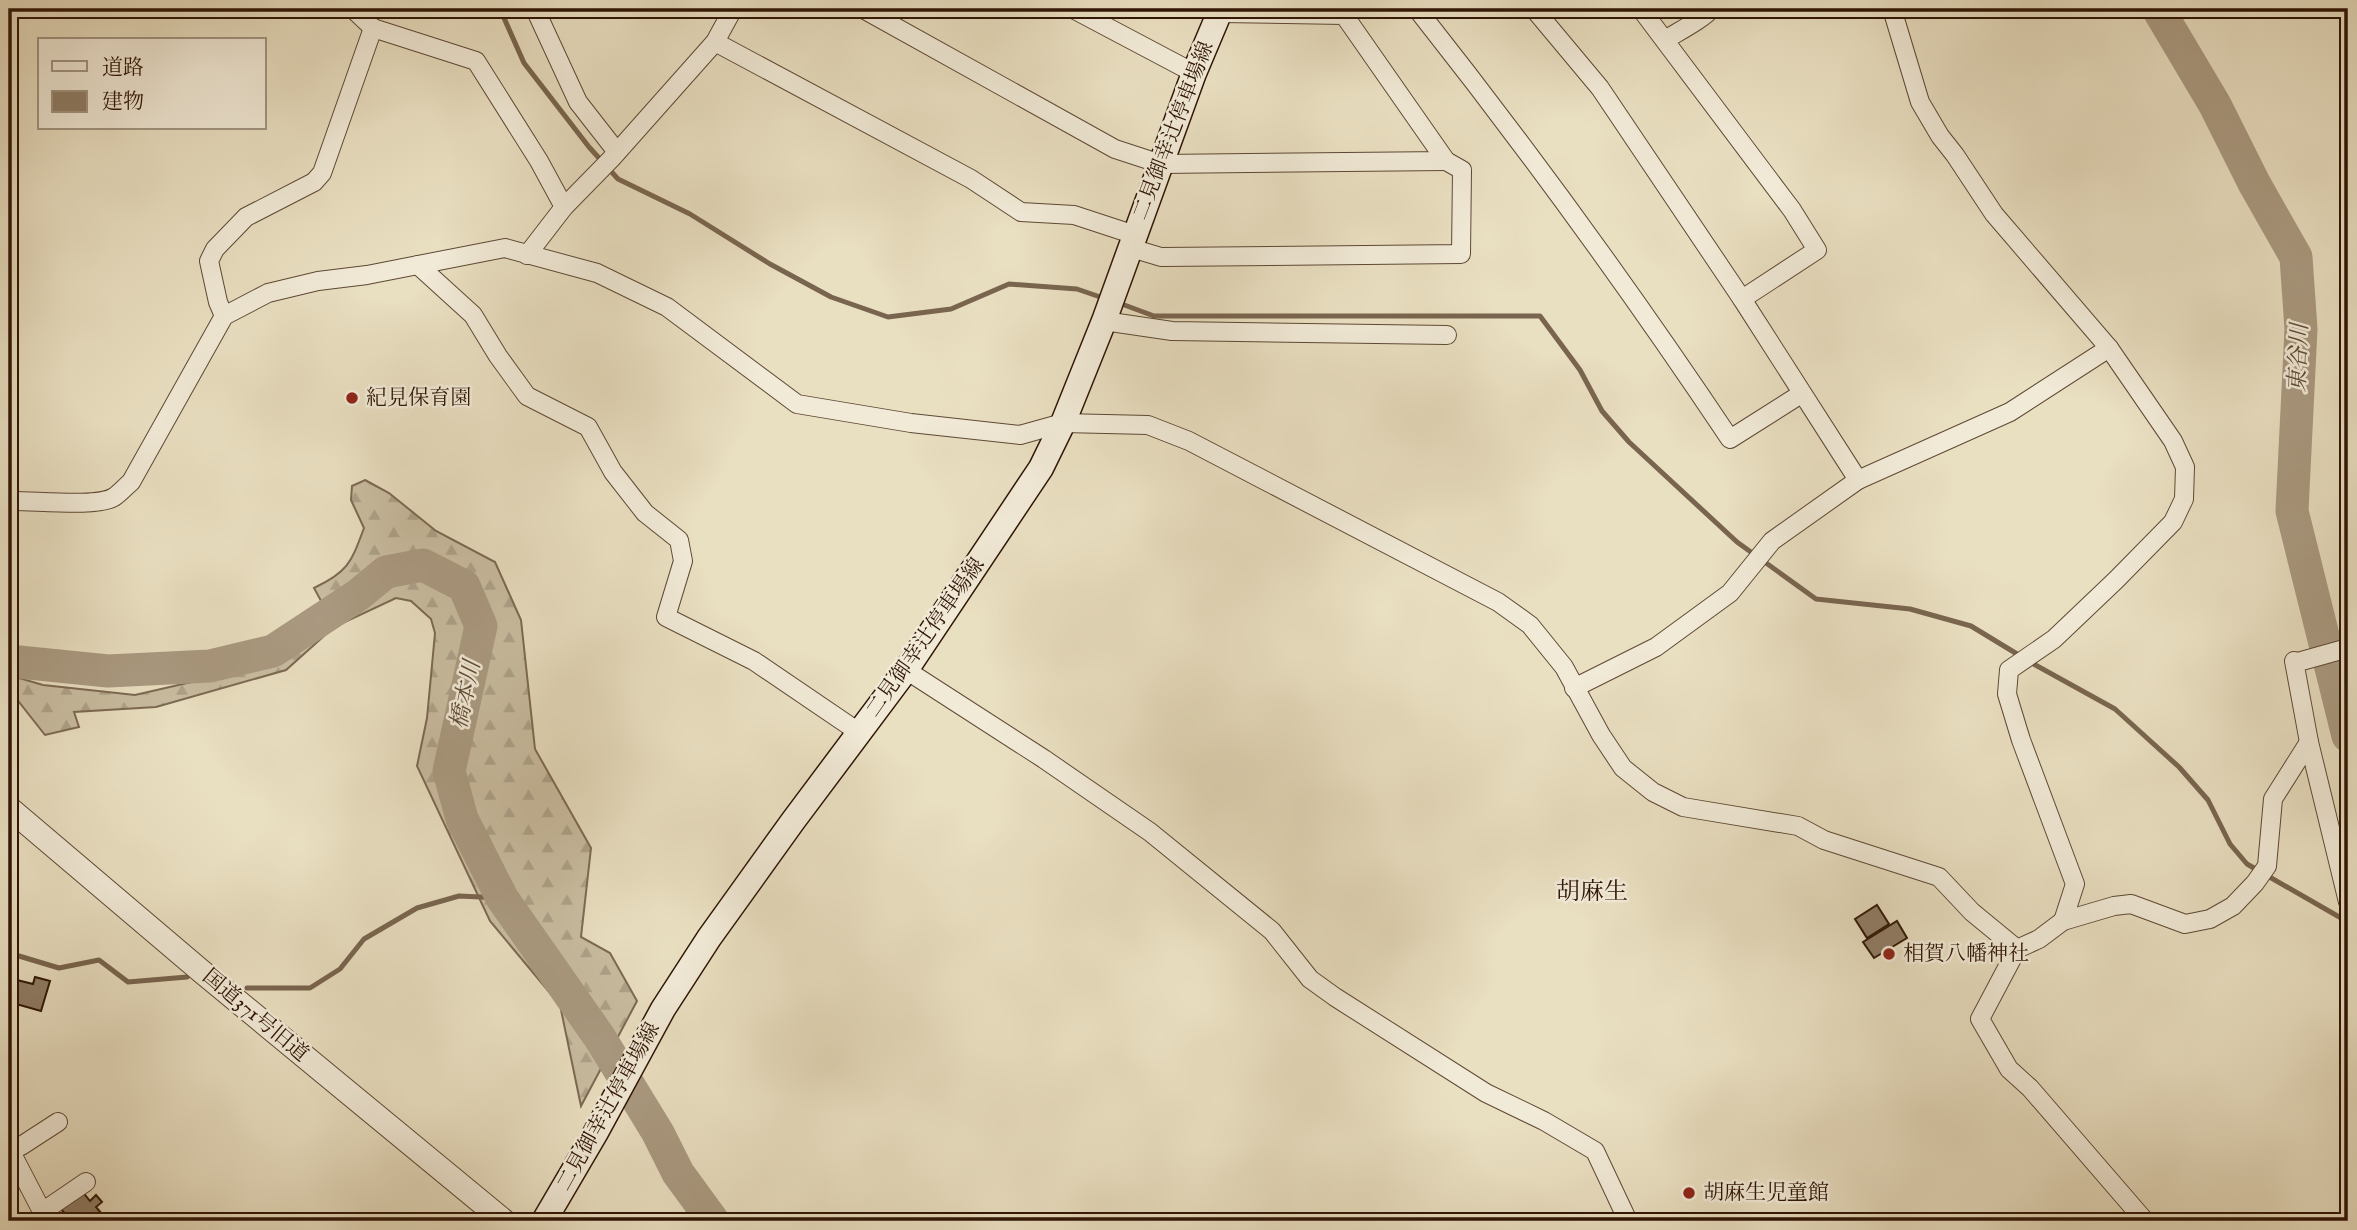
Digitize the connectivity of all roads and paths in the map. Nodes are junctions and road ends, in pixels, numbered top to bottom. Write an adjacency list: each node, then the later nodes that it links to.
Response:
1 (353, 9): 12 (street)
2 (535, 9): 16 (street)
3 (733, 9): 14 (street)
4 (863, 9): 18 (street)
5 (1073, 9): 15 (street)
6 (1418, 9): 28 (street)
7 (1534, 9): 23 (street)
8 (1642, 9): 13 (street)
9 (1711, 9): 13 (street)
10 (1892, 9): 27 (street)
11 (1220, 11): 15 (main road, 二見御幸辻停車場線); 17 (street)
12 (373, 28): 19 (street); 24 (street)
13 (1665, 40): 23 (street)
14 (715, 42): 16 (street); 20 (street)
15 (1194, 73): 18 (main road, 二見御幸辻停車場線)
16 (614, 155): 19 (street)
17 (1446, 161): 18 (street); 20 (street)
18 (1161, 164): 20 (main road, 二見御幸辻停車場線)
19 (569, 202): 21 (street)
20 (1133, 241): 25 (main road, 二見御幸辻停車場線)
21 (527, 255): 22 (street); 29 (street)
22 (418, 265): 24 (street); 35 (street)
23 (1742, 299): 28 (street)
24 (224, 316): 31 (street)
25 (1105, 319): 26 (street); 29 (main road, 二見御幸辻停車場線)
26 (1447, 335)
27 (2109, 348): 30 (street); 39 (street)
28 (1801, 394): 30 (street)
29 (1063, 423): 33 (main road, 二見御幸辻停車場線); 34 (street)
30 (1858, 480): 34 (street)
31 (9, 501)
32 (2348, 648): 36 (street)
33 (906, 670): 35 (main road, 二見御幸辻停車場線); 47 (street)
34 (1574, 688): 40 (street)
35 (860, 733): 46 (main road, 二見御幸辻停車場線)
36 (2309, 742): 38 (street); 39 (street)
37 (9, 808): 45 (street, 国道371号旧道)
38 (2348, 902)
39 (2063, 921): 40 (street)
40 (2017, 949): 48 (street)
41 (58, 1122): 42 (street)
42 (9, 1146): 44 (street)
43 (86, 1182): 44 (street)
44 (44, 1217)
45 (504, 1221)
46 (544, 1221)
47 (1628, 1221)
48 (2145, 1221)

